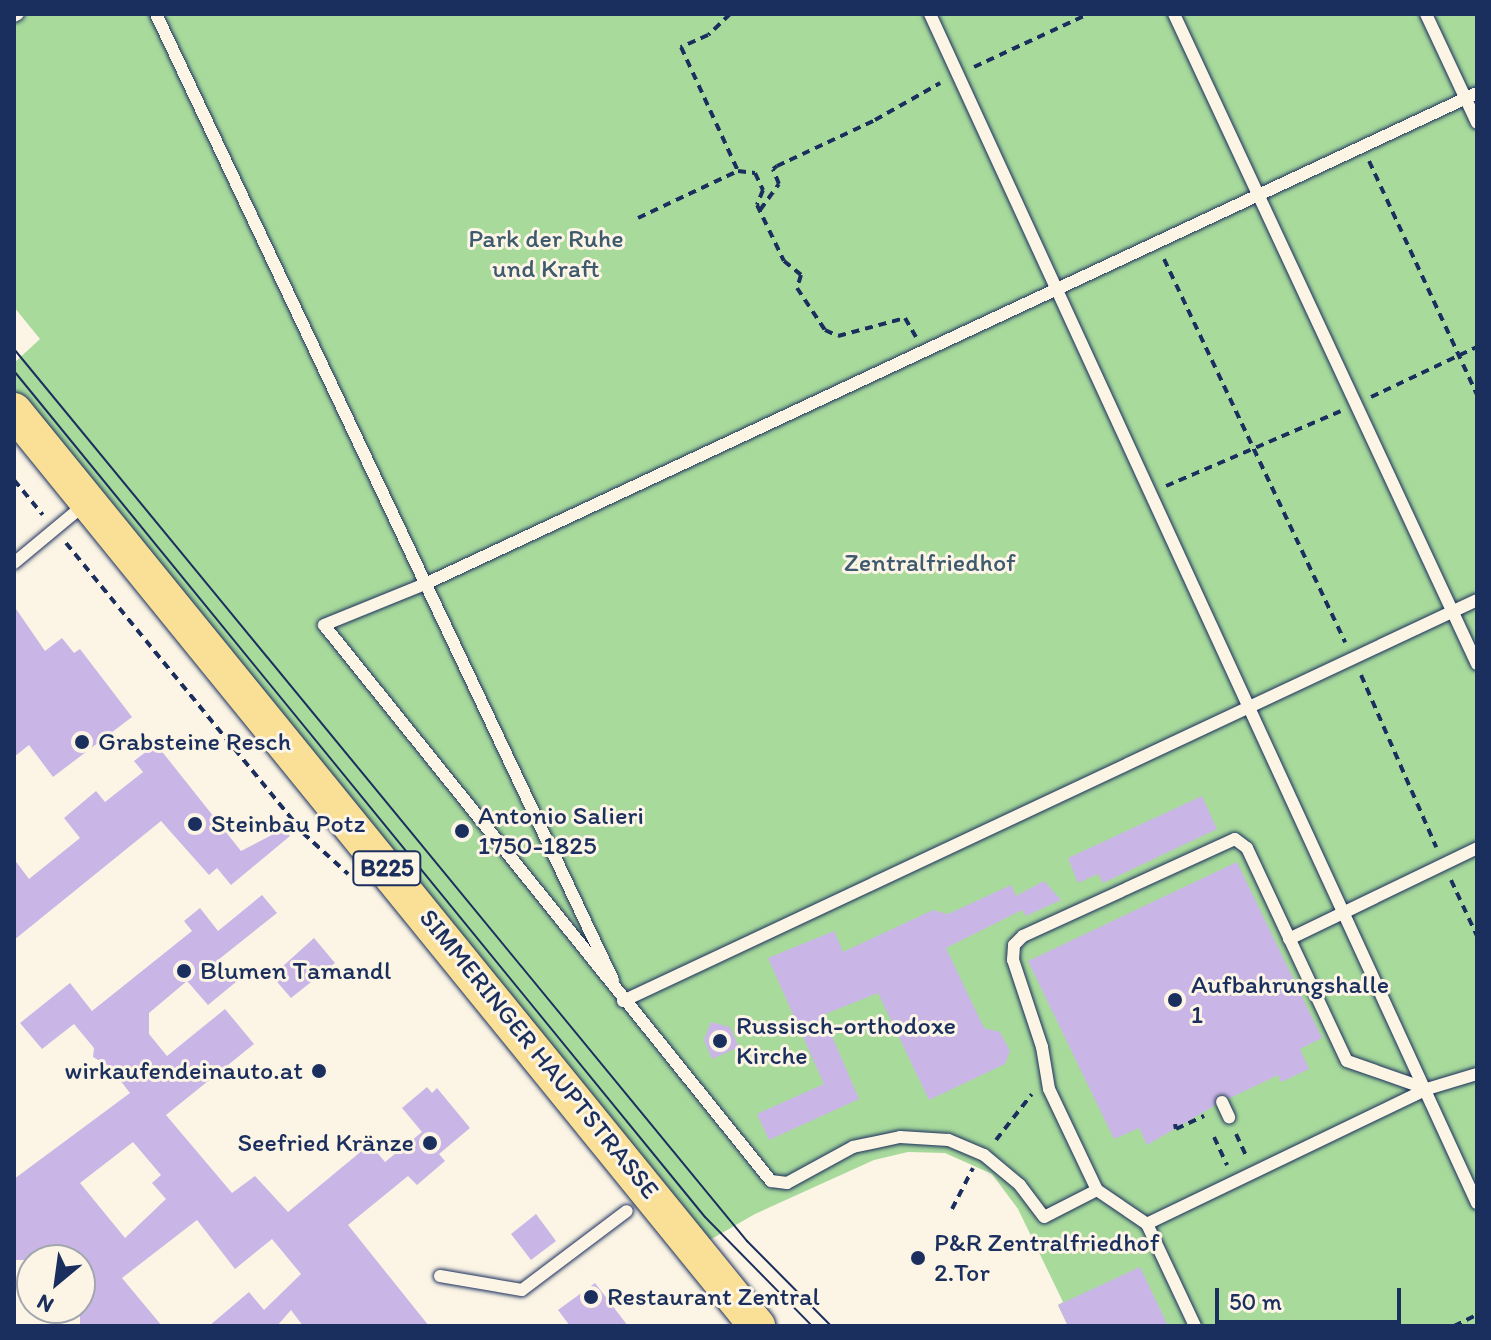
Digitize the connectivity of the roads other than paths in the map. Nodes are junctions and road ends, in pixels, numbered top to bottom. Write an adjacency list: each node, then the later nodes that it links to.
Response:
1 (156, 14): 12 (lane)
2 (930, 14): 8 (lane)
3 (1174, 14): 7 (lane)
4 (1426, 14): 5 (lane)
5 (1471, 96): 6 (lane); 7 (lane)
6 (1477, 123)
7 (1258, 193): 8 (lane); 14 (lane)
8 (1058, 290): 12 (lane); 16 (lane)
9 (14, 411): 10 (main road, SIMMERINGER HAUPTSTRASSE / B225)
10 (88, 501): 11 (lane); 30 (main road, SIMMERINGER HAUPTSTRASSE / B225)
11 (14, 563)
12 (425, 584): 20 (lane); 20 (lane)
13 (1477, 600): 14 (lane)
14 (1453, 612): 15 (lane); 16 (lane)
15 (1477, 664)
16 (1248, 707): 18 (lane); 20 (lane)
17 (1477, 848): 18 (lane)
18 (1344, 911): 19 (lane); 22 (lane)
19 (1289, 939): 22 (lane); 25 (lane)
20 (623, 1001): 25 (lane)
21 (1477, 1074): 22 (lane)
22 (1427, 1089): 26 (lane); 28 (lane)
23 (1222, 1102): 24 (lane)
24 (1231, 1123)
25 (1097, 1190): 28 (lane)
26 (1477, 1203)
27 (627, 1211): 29 (lane)
28 (1147, 1224): 31 (lane)
29 (440, 1276)
30 (757, 1326)
31 (1195, 1326)

